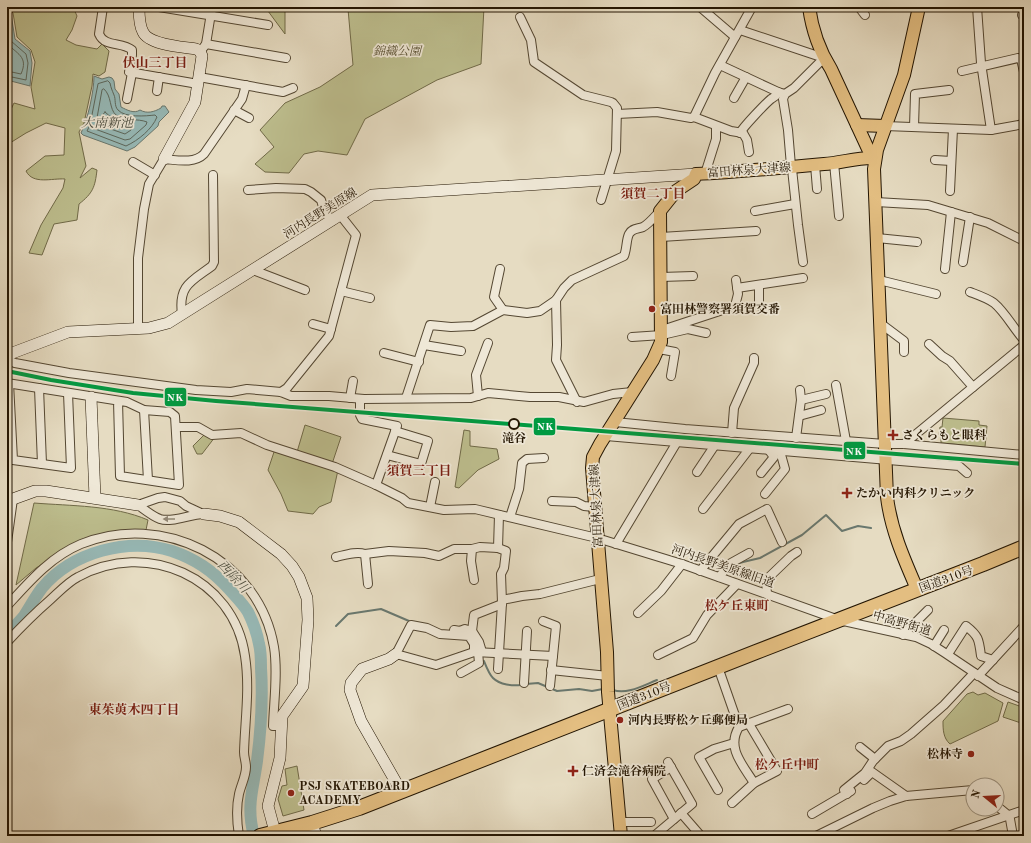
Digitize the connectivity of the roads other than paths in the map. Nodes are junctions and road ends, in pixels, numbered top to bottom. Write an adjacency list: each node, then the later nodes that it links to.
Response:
1 (103, 7): 24 (street)
2 (139, 7): 17 (street)
3 (159, 7): 12 (street)
4 (212, 7): 12 (street)
5 (700, 7): 16 (street)
6 (752, 7): 15 (street)
7 (809, 7): 19 (main road)
8 (859, 7): 11 (street)
9 (919, 7): 42 (main road)
10 (977, 7): 21 (street)
11 (865, 15)
12 (210, 16): 14 (street); 17 (street)
13 (520, 17): 36 (street)
14 (268, 26)
15 (740, 30): 16 (street); 19 (street)
16 (735, 37): 20 (street)
17 (203, 48): 18 (street); 27 (street)
18 (286, 58)
19 (824, 58): 33 (street); 40 (main road)
20 (720, 65): 26 (street); 37 (street)
21 (982, 67): 22 (street); 23 (street); 45 (street)
22 (962, 71)
23 (1024, 72)
24 (132, 73): 25 (street); 34 (street)
25 (159, 77): 27 (street); 31 (street)
26 (746, 77): 32 (street); 33 (street)
27 (199, 80): 28 (street); 49 (street)
28 (246, 85): 29 (street); 35 (street)
29 (293, 88)
30 (949, 90): 43 (street)
31 (156, 91)
32 (734, 93)
33 (782, 93): 46 (street); 55 (street)
34 (127, 98)
35 (234, 110): 38 (street); 49 (street)
36 (617, 114): 37 (street); 59 (street)
37 (694, 117): 41 (street)
38 (249, 118)
39 (1024, 124): 45 (street)
40 (857, 125): 42 (main road); 48 (main road)
41 (716, 126): 46 (street); 56 (street)
42 (885, 126): 43 (street); 48 (main road)
43 (914, 127): 44 (street)
44 (953, 129): 45 (street); 51 (street)
45 (991, 130)
46 (740, 133): 47 (street)
47 (749, 152)
48 (876, 158): 53 (main road, 富田林泉大津線); 64 (main road)
49 (164, 159): 57 (street)
50 (935, 160): 51 (street)
51 (951, 161): 62 (street)
52 (133, 162): 57 (street)
53 (834, 163): 54 (main road, 富田林泉大津線); 69 (street)
54 (815, 165): 55 (main road, 富田林泉大津線); 60 (street)
55 (792, 167): 56 (main road, 富田林泉大津線); 65 (street)
56 (700, 174): 59 (street, 河内長野美原線); 66 (main road, 富田林泉大津線)
57 (155, 175): 98 (street)
58 (213, 175): 95 (street)
59 (606, 180): 63 (street); 71 (street, 河内長野美原線)
60 (817, 189)
61 (248, 190): 71 (street)
62 (950, 191)
63 (601, 200)
64 (876, 202): 68 (street); 74 (main road)
65 (796, 204): 67 (street); 77 (street)
66 (660, 211): 73 (main road, 富田林泉大津線); 92 (street)
67 (755, 211)
68 (951, 212): 70 (street); 80 (street)
69 (839, 216)
70 (970, 217): 75 (street); 78 (street)
71 (336, 218): 81 (street, 河内長野美原線); 88 (street)
72 (756, 231): 73 (street)
73 (661, 237): 83 (main road, 富田林泉大津線)
74 (877, 238): 76 (street); 85 (main road)
75 (1024, 241)
76 (917, 242)
77 (803, 262)
78 (963, 262)
79 (500, 269): 94 (street)
80 (945, 269)
81 (253, 270): 87 (street); 95 (street, 河内長野美原線)
82 (693, 276): 83 (street)
83 (661, 277): 100 (main road, 富田林泉大津線)
84 (803, 278): 86 (street)
85 (879, 280): 89 (street); 96 (main road)
86 (758, 285): 93 (street); 100 (street)
87 (304, 290)
88 (341, 291): 91 (street); 99 (street)
89 (936, 294)
90 (974, 295): 103 (street)
91 (370, 298)
92 (556, 300): 94 (street); 133 (street)
93 (759, 306)
94 (503, 310): 105 (street)
95 (182, 314): 98 (street, 河内長野美原線)
96 (880, 323): 110 (street); 145 (main road)
97 (313, 324): 99 (street)
98 (138, 329): 112 (street, 河内長野美原線)
99 (331, 329): 122 (street)
100 (662, 332): 101 (street); 102 (street); 108 (main road, 富田林泉大津線)
101 (706, 333)
102 (632, 337)
103 (1024, 340)
104 (488, 343): 126 (street)
105 (424, 345): 109 (street); 114 (street)
106 (934, 345): 119 (street)
107 (1024, 345): 119 (street)
108 (659, 349): 115 (street); 123 (main road, 富田林泉大津線)
109 (461, 351)
110 (904, 352)
111 (384, 353): 114 (street)
112 (7, 355): 122 (street)
113 (754, 358): 140 (street)
114 (419, 362): 130 (street)
115 (671, 376)
116 (353, 381): 128 (street)
117 (8, 383): 120 (street); 155 (street)
118 (836, 385): 143 (street)
119 (973, 387): 146 (street)
120 (39, 388): 124 (street); 155 (street)
121 (800, 390): 131 (street)
122 (281, 392): 128 (street)
123 (632, 392): 133 (street); 137 (main road, 富田林泉大津線)
124 (68, 393): 127 (street); 155 (street)
125 (826, 394): 131 (street)
126 (478, 396): 130 (street); 133 (street)
127 (90, 397): 132 (street); 163 (street)
128 (350, 398): 129 (street)
129 (360, 398): 130 (street); 139 (street)
130 (406, 398)
131 (801, 400): 136 (street)
132 (118, 401): 134 (street); 159 (street)
133 (577, 402)
134 (144, 410): 138 (street); 159 (street)
135 (821, 410): 136 (street)
136 (799, 416): 142 (street)
137 (615, 422): 140 (street); 141 (main road, 富田林泉大津線)
138 (176, 427): 159 (street); 161 (street, 河内長野美原線旧道)
139 (395, 431): 151 (street); 151 (street)
140 (732, 433): 142 (street)
141 (606, 436): 144 (street); 168 (main road, 富田林泉大津線)
142 (796, 438): 143 (street)
143 (846, 441): 145 (street)
144 (677, 442): 147 (street); 177 (street)
145 (885, 444): 146 (street); 154 (main road)
146 (904, 444): 152 (street)
147 (715, 445): 148 (street); 156 (street)
148 (750, 448): 149 (street); 169 (street)
149 (768, 450): 150 (street); 158 (street)
150 (780, 450): 154 (street); 162 (street)
151 (387, 455): 161 (street)
152 (1024, 455)
153 (544, 458): 172 (street)
154 (886, 460): 157 (street); 192 (main road)
155 (42, 464)
156 (697, 472)
157 (967, 472)
158 (761, 473)
159 (148, 480)
160 (434, 482): 167 (street)
161 (376, 485): 167 (street, 河内長野美原線旧道)
162 (765, 494)
163 (95, 498): 164 (street); 166 (street)
164 (10, 499): 173 (street)
165 (552, 501): 168 (street)
166 (138, 505): 170 (street, one-way to 166); 170 (street)
167 (430, 506): 171 (street, 河内長野美原線旧道)
168 (594, 507): 174 (main road, 富田林泉大津線)
169 (703, 509)
170 (204, 514): 228 (street)
171 (499, 515): 172 (street, 河内長野美原線旧道); 179 (street)
172 (510, 517): 174 (street, 河内長野美原線旧道)
173 (9, 519): 175 (street)
174 (597, 538): 177 (street, 河内長野美原線旧道); 189 (main road, 富田林泉大津線)
175 (7, 542)
176 (782, 542): 186 (street)
177 (616, 544): 185 (street, 河内長野美原線旧道)
178 (1024, 547): 192 (highway, 国道310号)
179 (498, 548): 180 (street); 194 (street)
180 (472, 549): 183 (street); 187 (street)
181 (798, 552): 193 (street)
182 (748, 553): 188 (street)
183 (365, 554): 184 (street); 190 (street)
184 (336, 557)
185 (682, 564): 186 (street, 河内長野美原線旧道); 197 (street)
186 (700, 571): 188 (street, 河内長野美原線旧道)
187 (470, 575)
188 (719, 578): 191 (street, 河内長野美原線旧道)
189 (600, 579): 194 (street); 221 (main road, 富田林泉大津線)
190 (368, 584)
191 (737, 584): 193 (street, 河内長野美原線旧道); 213 (street)
192 (917, 589): 198 (highway, 国道310号)
193 (767, 594): 198 (street, 河内長野美原線旧道)
194 (502, 602): 203 (street); 209 (street)
195 (7, 606): 228 (street)
196 (928, 610): 205 (street)
197 (638, 613)
198 (839, 620): 205 (street, 中高野街道); 216 (highway, 国道310号)
199 (543, 621): 214 (street)
200 (411, 626): 203 (street); 208 (street); 210 (street)
201 (1024, 626): 215 (street)
202 (944, 630): 207 (street)
203 (472, 631): 208 (street)
204 (527, 631): 211 (street)
205 (903, 635): 207 (street, 中高野街道)
206 (7, 642): 250 (street)
207 (934, 646): 212 (street, 中高野街道)
208 (478, 652): 209 (street); 210 (street); 219 (street)
209 (500, 653): 211 (street); 217 (street)
210 (396, 654): 235 (street)
211 (526, 654): 214 (street); 222 (street)
212 (948, 654): 215 (street); 220 (street, 中高野街道)
213 (658, 655)
214 (552, 656): 218 (street)
215 (992, 660): 220 (street)
216 (718, 667): 226 (highway, 国道310号); 229 (street)
217 (498, 669)
218 (551, 670): 221 (street); 223 (street)
219 (461, 673)
220 (976, 675): 224 (street, 中高野街道); 232 (street)
221 (608, 676): 226 (main road, 富田林泉大津線)
222 (524, 682)
223 (550, 686)
224 (1024, 700)
225 (788, 708): 227 (street)
226 (610, 709): 235 (highway, 国道310号); 246 (main road, 富田林泉大津線)
227 (749, 724): 229 (street); 233 (street)
228 (282, 726): 249 (street)
229 (739, 727): 230 (street)
230 (734, 743): 233 (street); 234 (street)
231 (860, 747): 232 (street)
232 (875, 760): 237 (street)
233 (754, 783): 239 (street)
234 (718, 790)
235 (401, 791): 248 (highway, 国道310号)
236 (965, 791): 238 (street)
237 (847, 794): 238 (street); 243 (street)
238 (906, 796): 254 (street)
239 (732, 804)
240 (1024, 810): 244 (street)
241 (1005, 813): 244 (street)
242 (681, 814): 245 (street); 245 (street); 253 (street)
243 (812, 814)
244 (1008, 815): 255 (street); 256 (street)
245 (674, 819): 252 (street)
246 (620, 822): 247 (street); 251 (main road, 富田林泉大津線)
247 (651, 822)
248 (314, 829): 249 (highway, 国道310号)
249 (268, 834)
250 (238, 836)
251 (621, 836)
252 (654, 836)
253 (700, 836)
254 (816, 836)
255 (948, 836)
256 (1013, 836)

